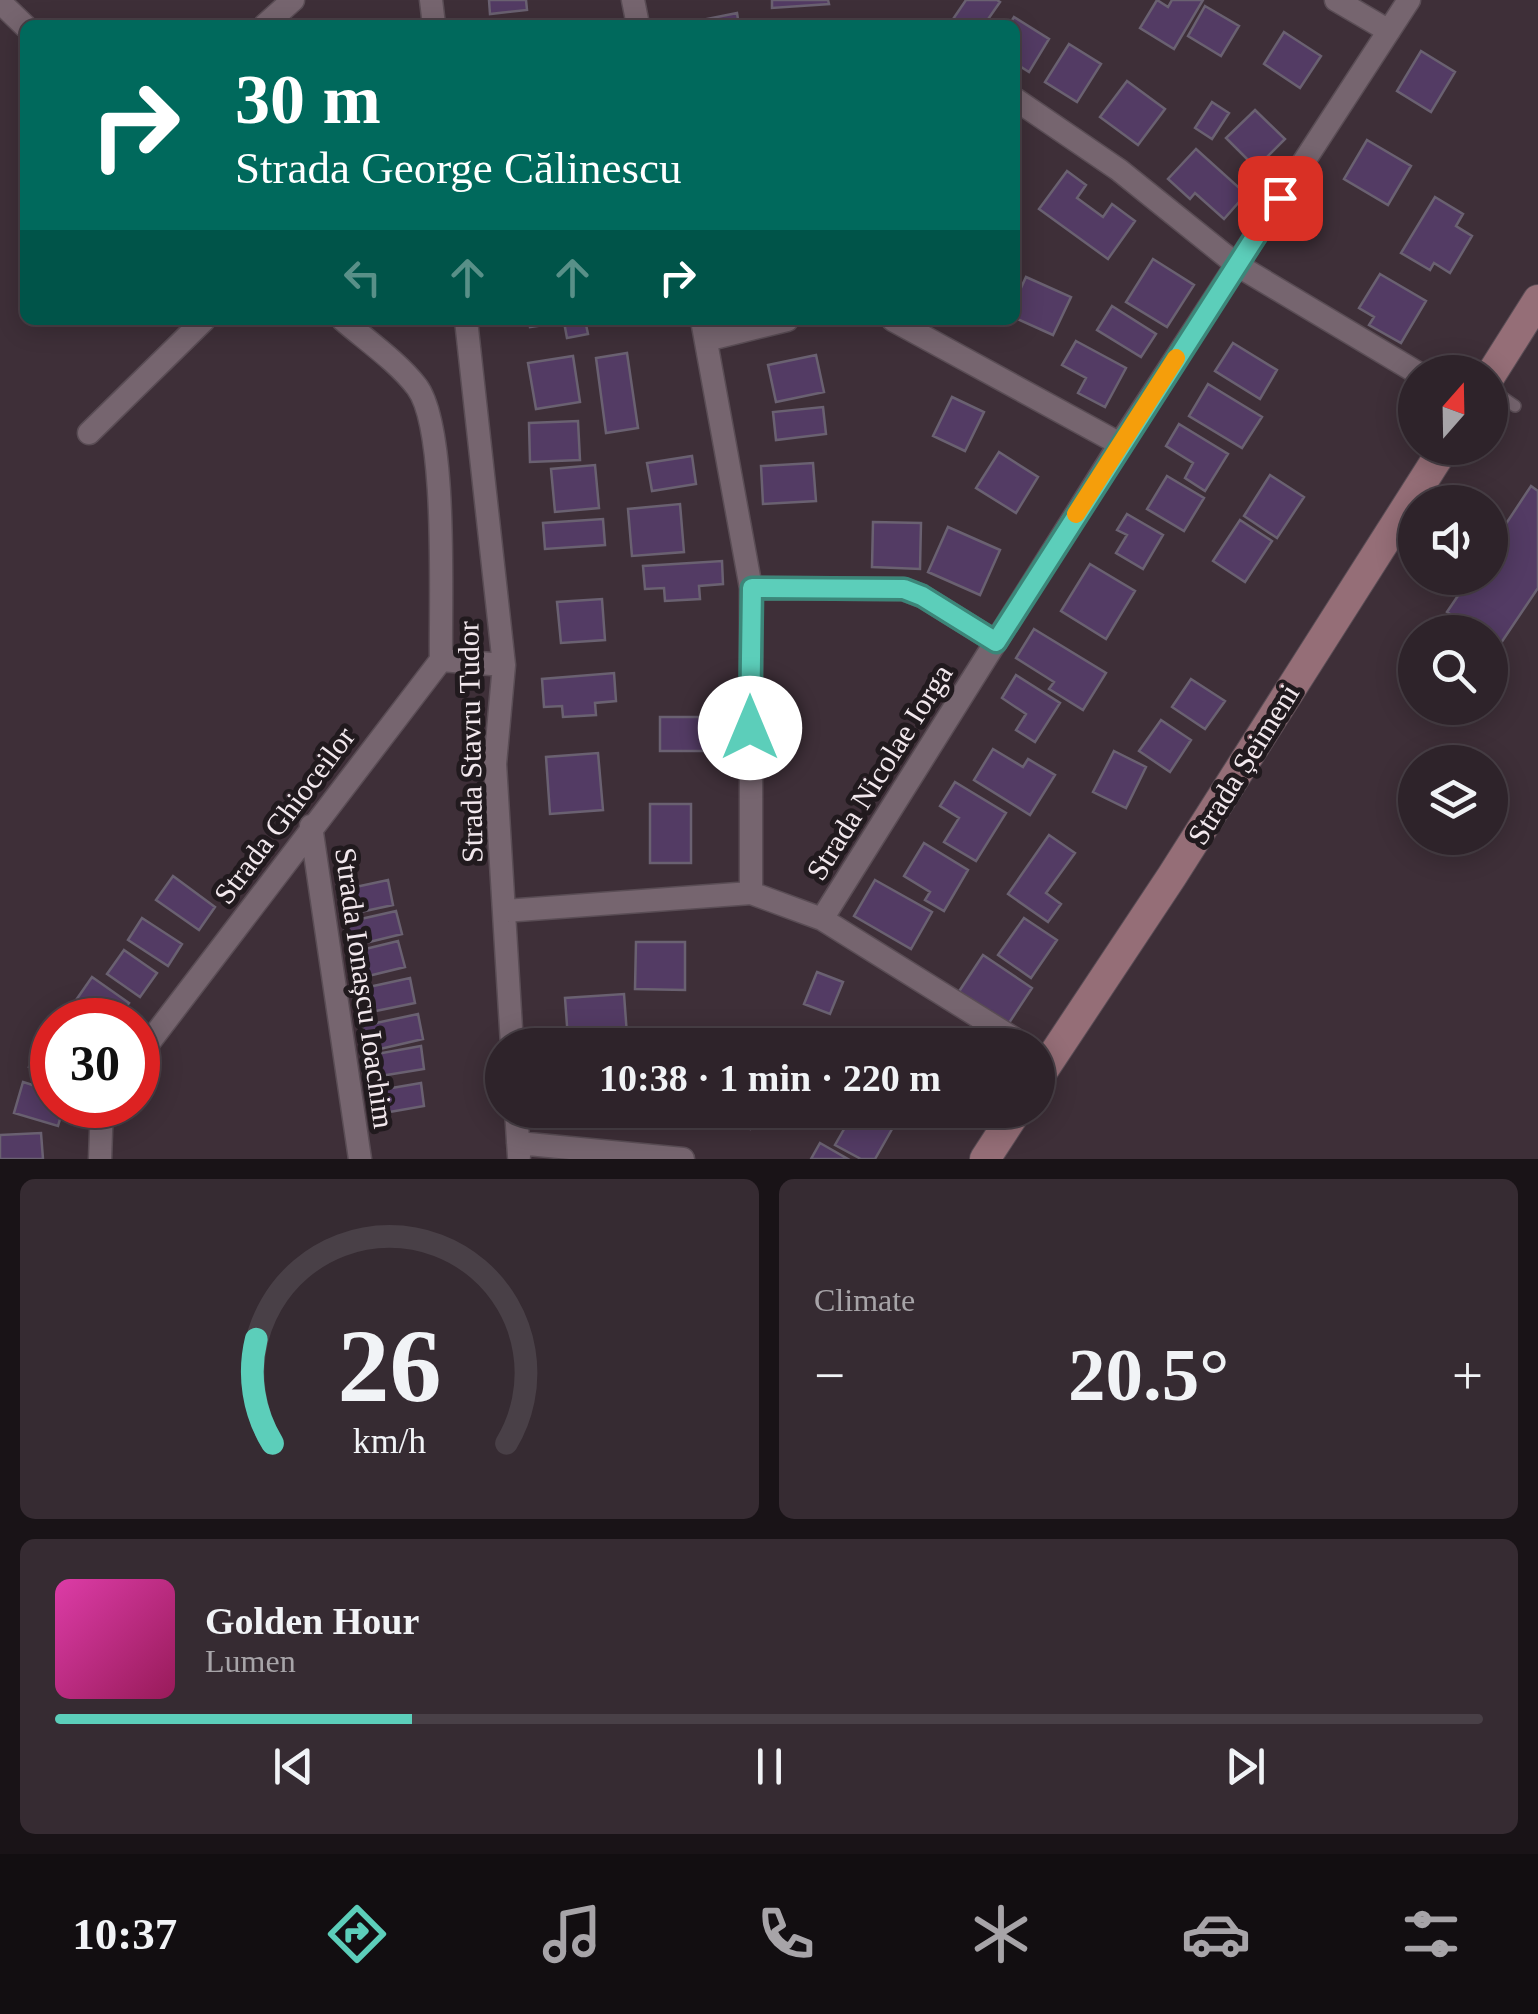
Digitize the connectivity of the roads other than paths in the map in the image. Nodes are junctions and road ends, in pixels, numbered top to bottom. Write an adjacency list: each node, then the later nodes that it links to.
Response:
1 (293, 0): 5 (street)
2 (1336, 0): 7 (street)
3 (1410, 0): 7 (street, Strada Nicolae Iorga)
4 (0, 2): 6 (street)
5 (271, 20)
6 (20, 21)
7 (1389, 31): 9 (street, Strada Nicolae Iorga)
8 (1020, 102): 9 (street)
9 (1237, 265): 18 (street); 22 (street, Strada Nicolae Iorga)
10 (1538, 300): 17 (main road)
11 (199, 325): 21 (street)
12 (349, 325): 26 (street)
13 (467, 325): 27 (street, Strada Stavru Tudor)
14 (746, 325): 16 (street)
15 (902, 325): 22 (street)
16 (704, 330): 24 (street)
17 (1503, 355)
18 (1398, 361)
19 (1508, 401): 20 (lane)
20 (1515, 406)
21 (89, 433)
22 (1120, 444): 25 (street, Strada Nicolae Iorga)
23 (1433, 465): 35 (main road, Strada Șeimeni)
24 (752, 588): 25 (street); 29 (street)
25 (996, 642): 31 (street, Strada Nicolae Iorga)
26 (441, 660): 27 (street); 28 (street, Strada Ghioceilor)
27 (504, 665): 30 (street, Strada Stavru Tudor)
28 (311, 826): 32 (street, Strada Ghioceilor); 40 (street, Strada Ionașcu Ioachim)
29 (751, 892): 30 (street); 31 (street)
30 (504, 911): 33 (street, Strada Stavru Tudor)
31 (822, 920): 34 (street)
32 (160, 1028)
33 (511, 1028)
34 (989, 1028)
35 (1055, 1035)
36 (101, 1128): 39 (street)
37 (1005, 1128): 42 (main road)
38 (519, 1151): 41 (street)
39 (100, 1159)
40 (360, 1159)
41 (683, 1159)
42 (985, 1159)

